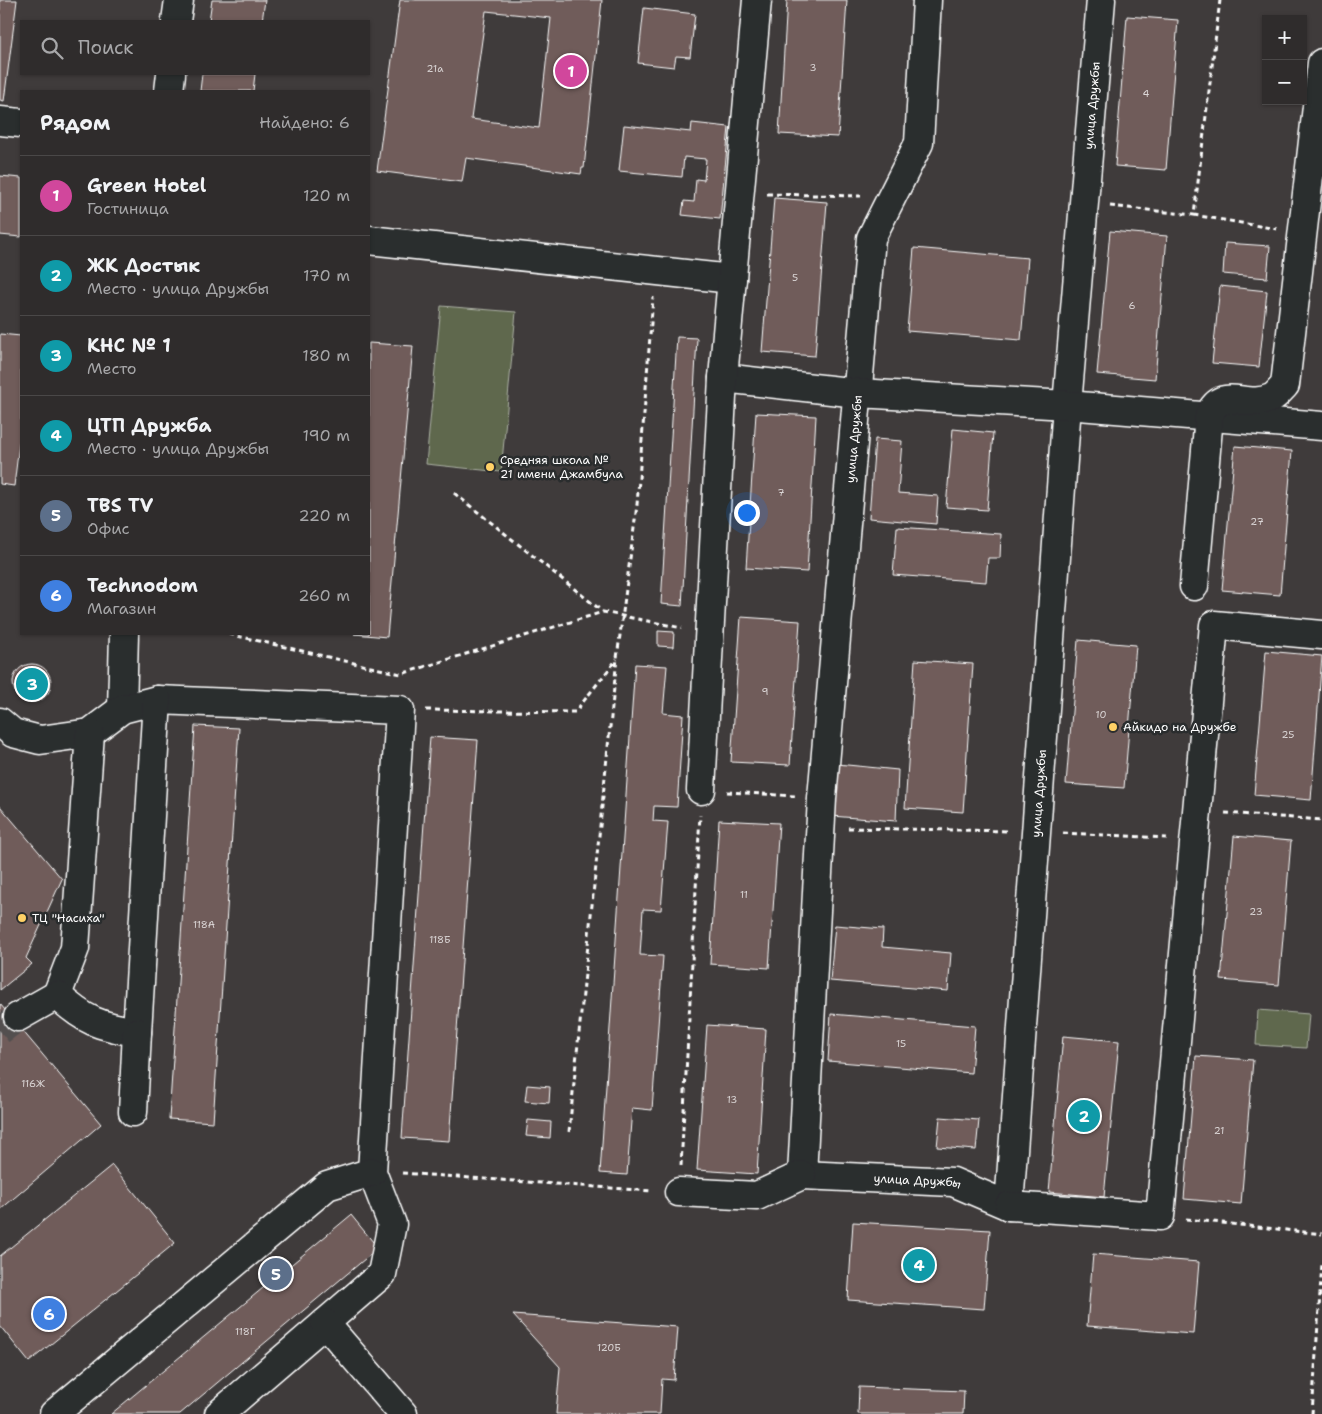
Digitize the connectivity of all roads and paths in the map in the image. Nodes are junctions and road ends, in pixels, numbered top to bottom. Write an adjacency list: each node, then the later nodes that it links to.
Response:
1 (179, 0): 6 (street)
2 (758, 0): 12 (street)
3 (927, 0): 13 (street, улица Дружбы)
4 (1102, 0): 14 (street, улица Дружбы)
5 (1220, 0): 15 (path)
6 (176, 20)
7 (1322, 63): 16 (street)
8 (171, 75): 9 (street)
9 (169, 90)
10 (0, 120): 11 (street)
11 (20, 123)
12 (739, 193): 13 (path); 19 (street)
13 (891, 197): 21 (street, улица Дружбы)
14 (1084, 203): 15 (path); 22 (street, улица Дружбы)
15 (1194, 215): 16 (path)
16 (1302, 233): 23 (street)
17 (370, 240): 18 (street)
18 (655, 271): 19 (street); 28 (path)
19 (732, 279): 20 (street)
20 (722, 378): 21 (street); 29 (street)
21 (858, 393): 22 (street); 40 (street, улица Дружбы)
22 (1067, 405): 23 (street); 51 (street, улица Дружбы)
23 (1209, 416): 24 (street); 26 (street)
24 (1322, 426)
25 (454, 493): 27 (path)
26 (1194, 586)
27 (603, 612): 28 (path); 31 (path)
28 (623, 616): 29 (path); 33 (path)
29 (710, 634): 39 (street)
30 (124, 635): 35 (street)
31 (233, 635)
32 (1322, 635): 41 (street)
33 (617, 658): 36 (path); 47 (path)
34 (157, 700): 35 (street); 36 (street); 45 (street)
35 (122, 709): 38 (street)
36 (400, 710): 48 (street)
37 (0, 722): 38 (street)
38 (90, 732): 43 (street)
39 (701, 790): 40 (path); 50 (path)
40 (822, 798): 49 (street, улица Дружбы)
41 (1197, 810): 42 (path); 52 (street)
42 (1322, 820)
43 (57, 995): 44 (street); 45 (street)
44 (18, 1017)
45 (137, 1032): 46 (street)
46 (133, 1112)
47 (569, 1132)
48 (372, 1172): 50 (path); 55 (street); 56 (street)
49 (802, 1175): 50 (street); 51 (street, улица Дружбы)
50 (680, 1192)
51 (1010, 1206): 52 (street)
52 (1160, 1216): 53 (path)
53 (1322, 1234)
54 (1322, 1264): 59 (path)
55 (325, 1323): 57 (street); 58 (street)
56 (54, 1414)
57 (219, 1414)
58 (403, 1414)
59 (1312, 1414)

